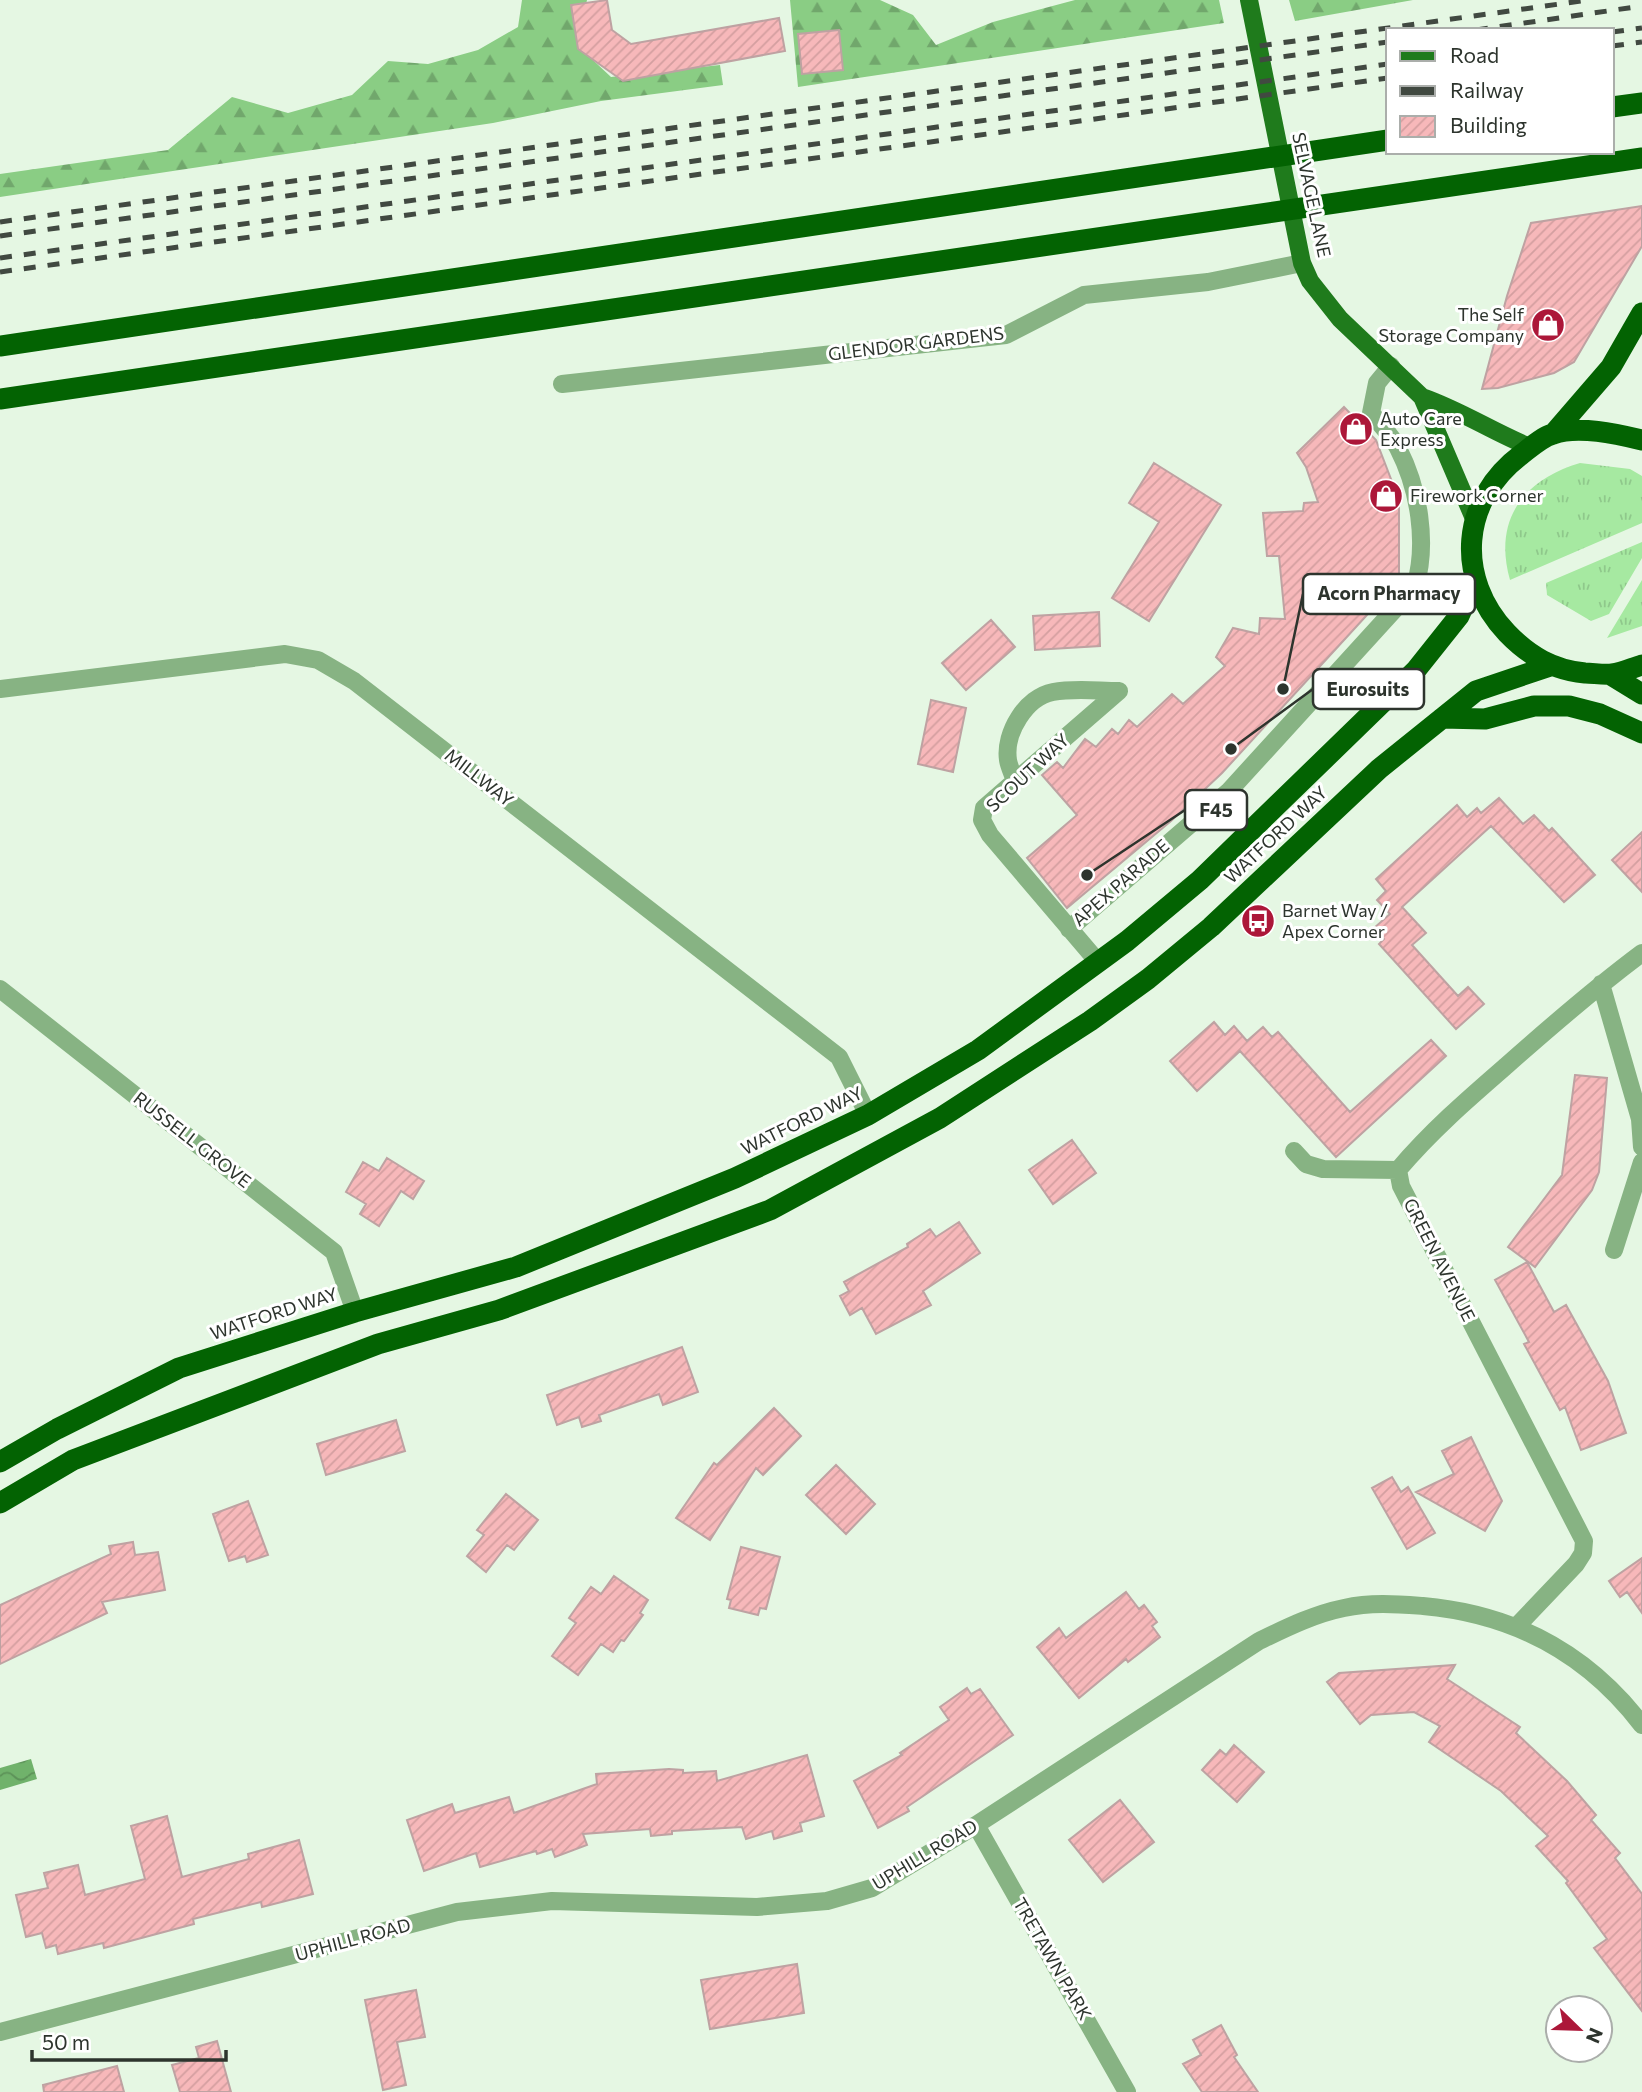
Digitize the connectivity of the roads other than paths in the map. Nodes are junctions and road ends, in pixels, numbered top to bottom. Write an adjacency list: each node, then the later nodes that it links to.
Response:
1 (1249, 0): 6 (main road, SELVAGE LANE)
2 (1642, 103): 3 (highway)
3 (1614, 107)
4 (1386, 140): 8 (highway)
5 (1642, 158): 12 (highway)
6 (1301, 256): 9 (main road, SELVAGE LANE); 10 (street, GLENDOR GARDENS)
7 (1642, 313): 13 (highway)
8 (0, 346)
9 (1391, 366): 11 (main road, SELVAGE LANE); 26 (street, APEX PARADE)
10 (562, 384)
11 (1422, 397): 15 (main road, SELVAGE LANE); 16 (main road, SELVAGE LANE)
12 (0, 399)
13 (1554, 433): 14 (highway); 15 (highway)
14 (1642, 440)
15 (1530, 447): 16 (highway)
16 (1475, 521): 17 (highway)
17 (1474, 583): 19 (highway); 28 (highway, WATFORD WAY)
18 (1642, 665): 20 (highway)
19 (1550, 666): 20 (highway); 23 (highway, WATFORD WAY)
20 (1611, 674): 22 (highway)
21 (0, 689): 31 (street, MILLWAY)
22 (1642, 694)
23 (1442, 718): 24 (highway); 39 (highway, WATFORD WAY)
24 (1642, 733)
25 (1015, 781): 25 (street, SCOUT WAY); 26 (street, SCOUT WAY)
26 (1069, 929): 28 (street, APEX PARADE)
27 (1642, 953): 29 (street)
28 (1098, 962): 31 (highway, WATFORD WAY)
29 (1601, 984): 32 (street); 35 (street)
30 (0, 989): 37 (street, RUSSELL GROVE)
31 (868, 1115): 37 (highway, WATFORD WAY)
32 (1642, 1147)
33 (1294, 1151): 35 (street)
34 (1642, 1163): 36 (street)
35 (1398, 1170): 40 (street, GREEN AVENUE)
36 (1614, 1250)
37 (355, 1312): 38 (highway, WATFORD WAY)
38 (0, 1462)
39 (0, 1503)
40 (1517, 1626): 41 (street, UPHILL ROAD); 42 (street, UPHILL ROAD)
41 (1642, 1725)
42 (976, 1825): 43 (street, UPHILL ROAD); 44 (street, TRETAWN PARK)
43 (0, 2032)
44 (1128, 2092)

